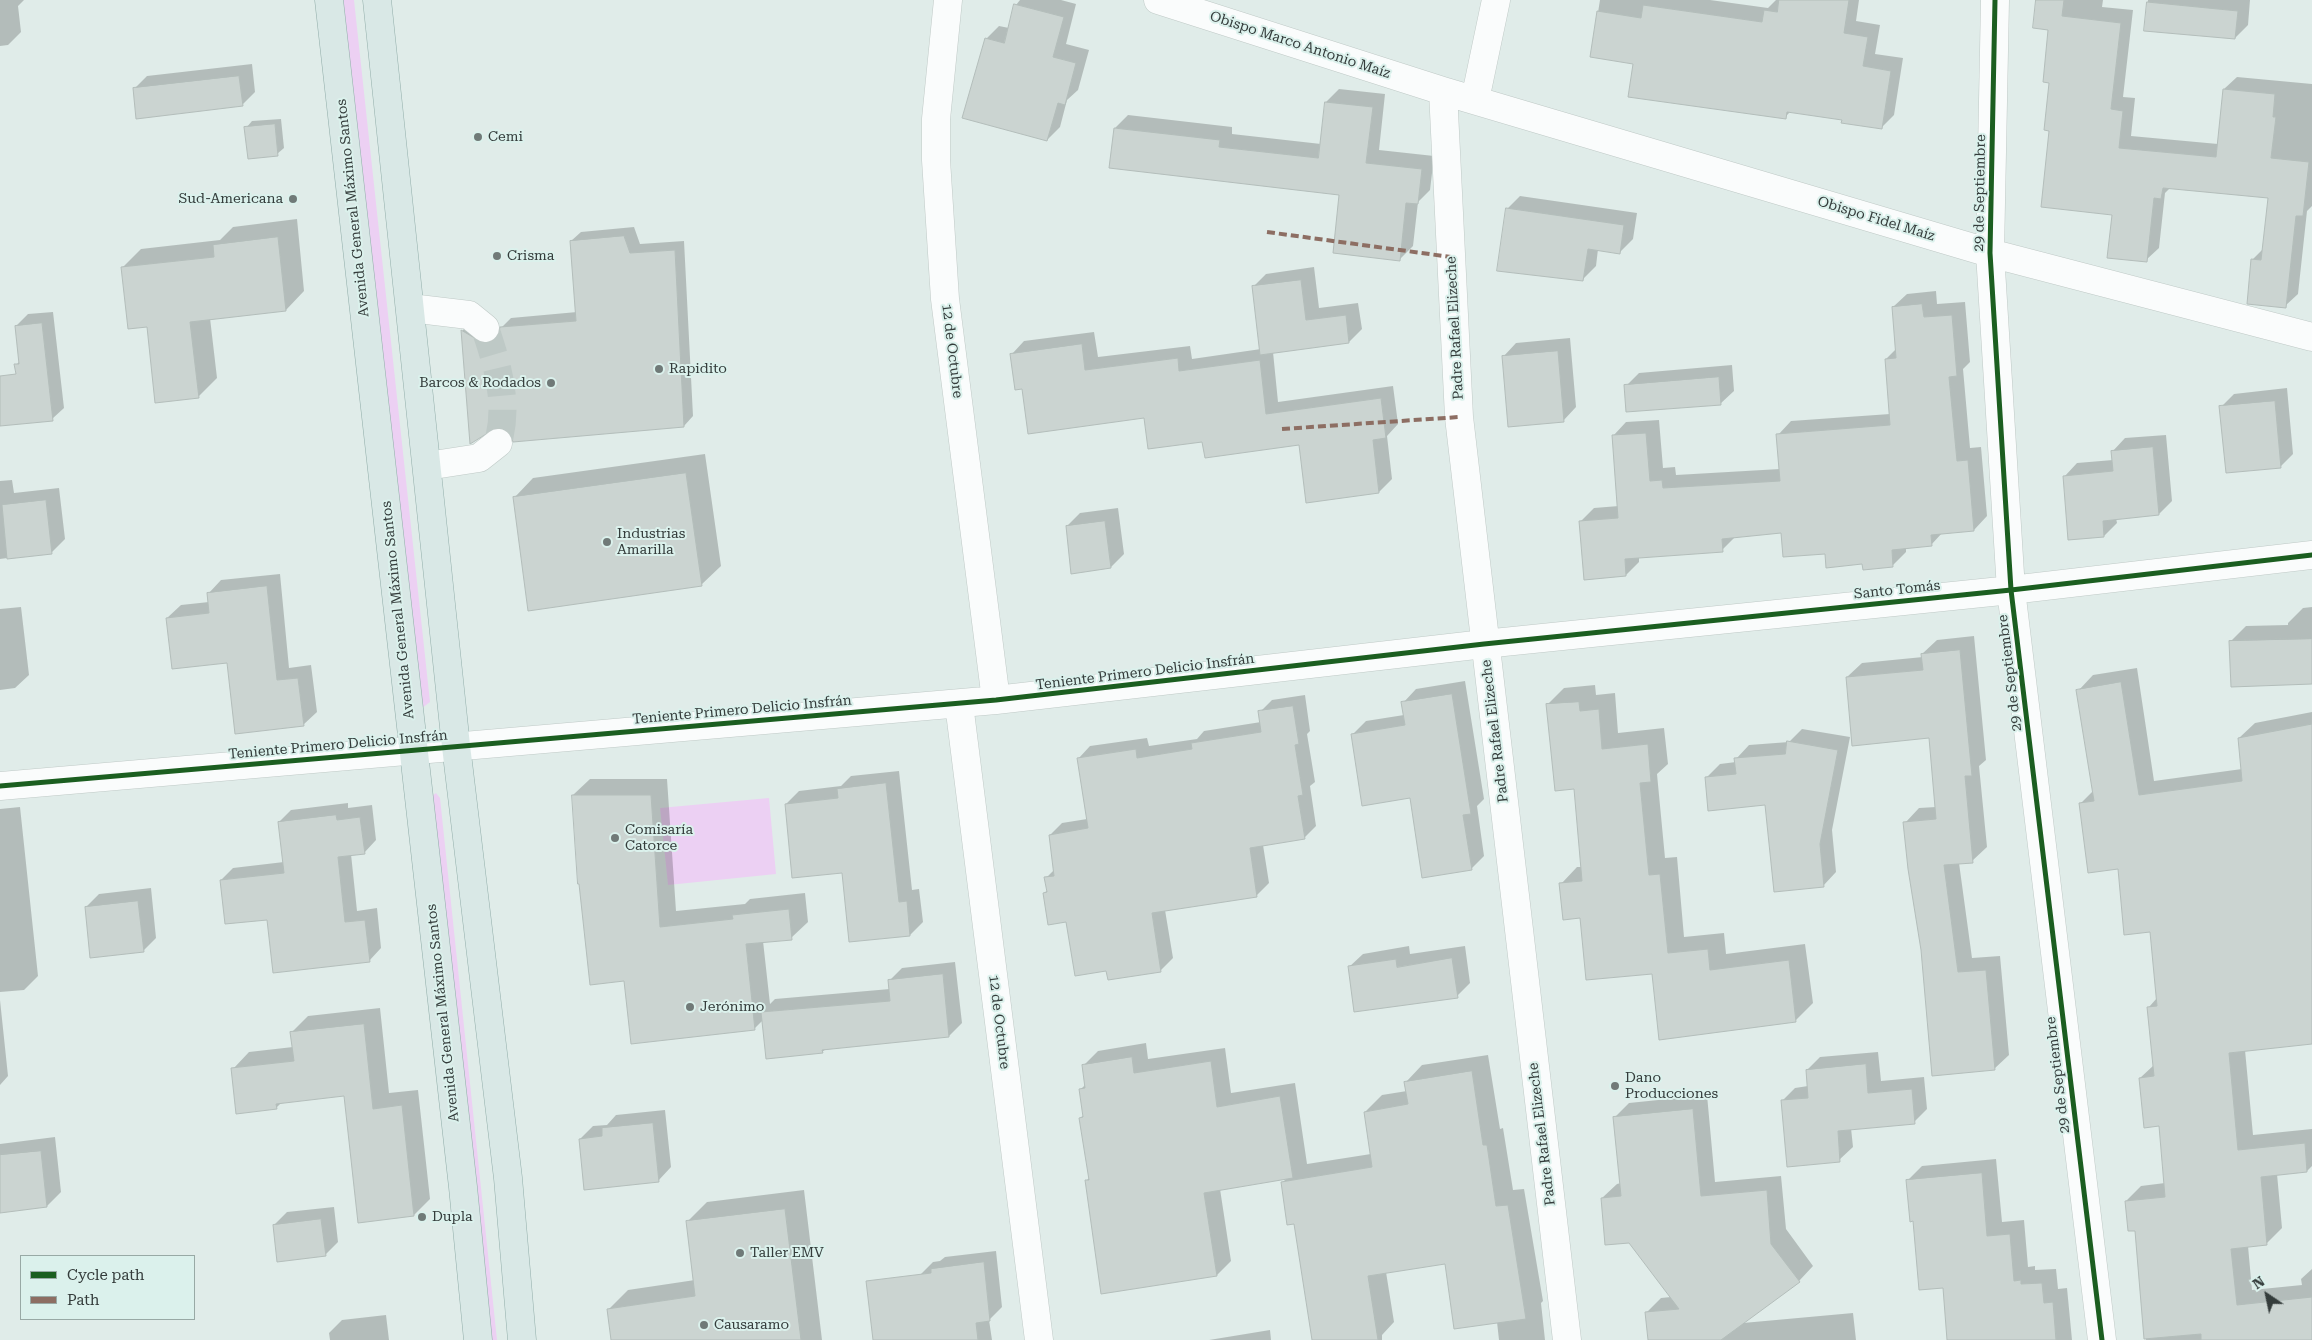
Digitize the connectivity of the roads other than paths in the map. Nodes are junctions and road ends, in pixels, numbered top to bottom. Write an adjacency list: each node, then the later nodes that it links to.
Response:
1 (329, 0): 21 (main road, Avenida General Máximo Santos)
2 (377, 0): 10 (main road)
3 (948, 0): 18 (street, 12 de Octubre)
4 (1158, 0): 7 (street, Obispo Marco Antonio Maíz)
5 (1496, 0): 8 (street)
6 (1995, 0): 9 (street, 29 de Septiembre)
7 (1443, 91): 8 (street, Obispo Fidel Maíz); 17 (street, Padre Rafael Elizeche)
8 (1475, 100): 9 (street, Obispo Fidel Maíz)
9 (1990, 253): 12 (street, Obispo Fidel Maíz); 16 (street, 29 de Septiembre)
10 (410, 308): 11 (street); 14 (main road)
11 (485, 328)
12 (2312, 338)
13 (498, 443): 14 (street)
14 (426, 466): 20 (main road)
15 (2312, 555): 16 (street, Santo Tomás)
16 (2011, 590): 17 (street, Santo Tomás); 27 (street, 29 de Septiembre)
17 (1484, 644): 18 (street, Teniente Primero Delicio Insfrán); 26 (street, Padre Rafael Elizeche)
18 (996, 700): 19 (street, Teniente Primero Delicio Insfrán)
19 (960, 704): 20 (street, Teniente Primero Delicio Insfrán); 25 (street, 12 de Octubre)
20 (456, 746): 21 (street, Teniente Primero Delicio Insfrán); 24 (main road)
21 (414, 750): 22 (street, Teniente Primero Delicio Insfrán); 23 (main road, Avenida General Máximo Santos)
22 (0, 786)
23 (478, 1340)
24 (522, 1340)
25 (1038, 1340)
26 (1567, 1340)
27 (2102, 1340)

